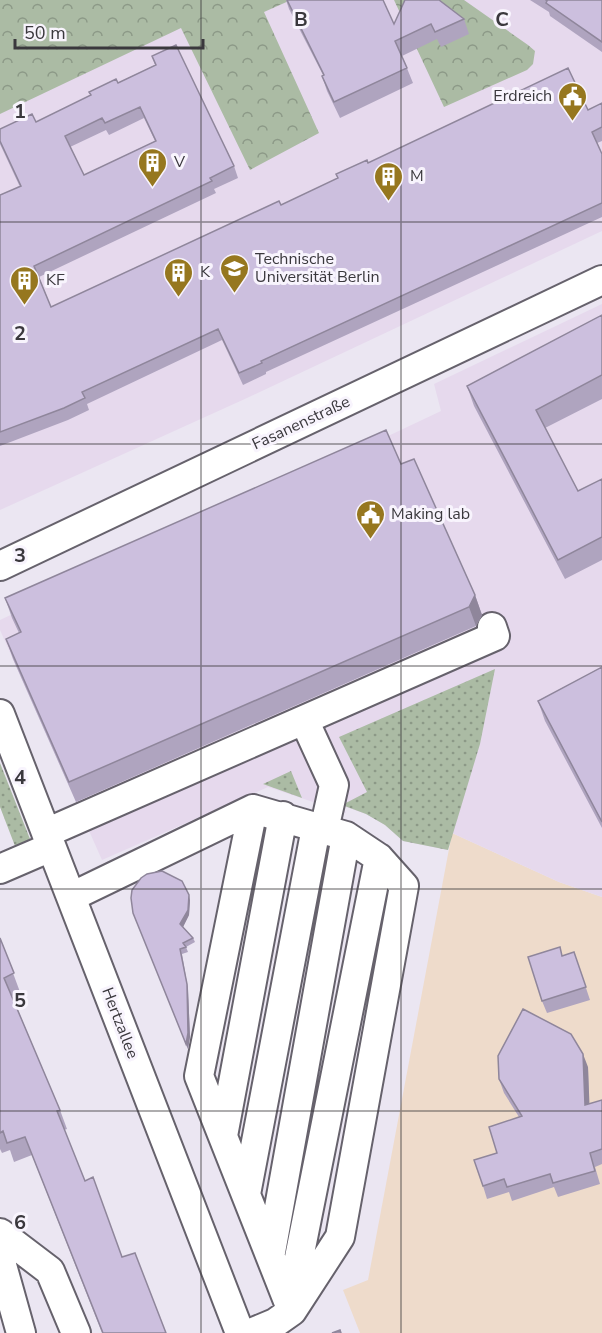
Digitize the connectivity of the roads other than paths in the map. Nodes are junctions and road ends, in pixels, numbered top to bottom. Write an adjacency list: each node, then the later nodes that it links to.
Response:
1 (602, 280): 2 (street, Fasanenstraße)
2 (0, 566)
3 (492, 627): 5 (street)
4 (0, 714): 9 (street, Hertzallee)
5 (305, 722): 8 (street); 9 (street)
6 (253, 809): 7 (street); 9 (street); 11 (street)
7 (283, 816): 8 (street); 11 (street)
8 (329, 831): 12 (street); 14 (street); 16 (street)
9 (57, 862): 10 (street); 19 (street, Hertzallee)
10 (2, 866)
11 (223, 1136): 12 (street)
12 (246, 1194): 14 (street)
13 (0, 1233): 18 (street)
14 (271, 1252): 16 (street)
15 (0, 1258): 17 (street)
16 (291, 1307): 20 (street)
17 (21, 1333)
18 (76, 1333)
19 (240, 1333)
20 (251, 1333)

